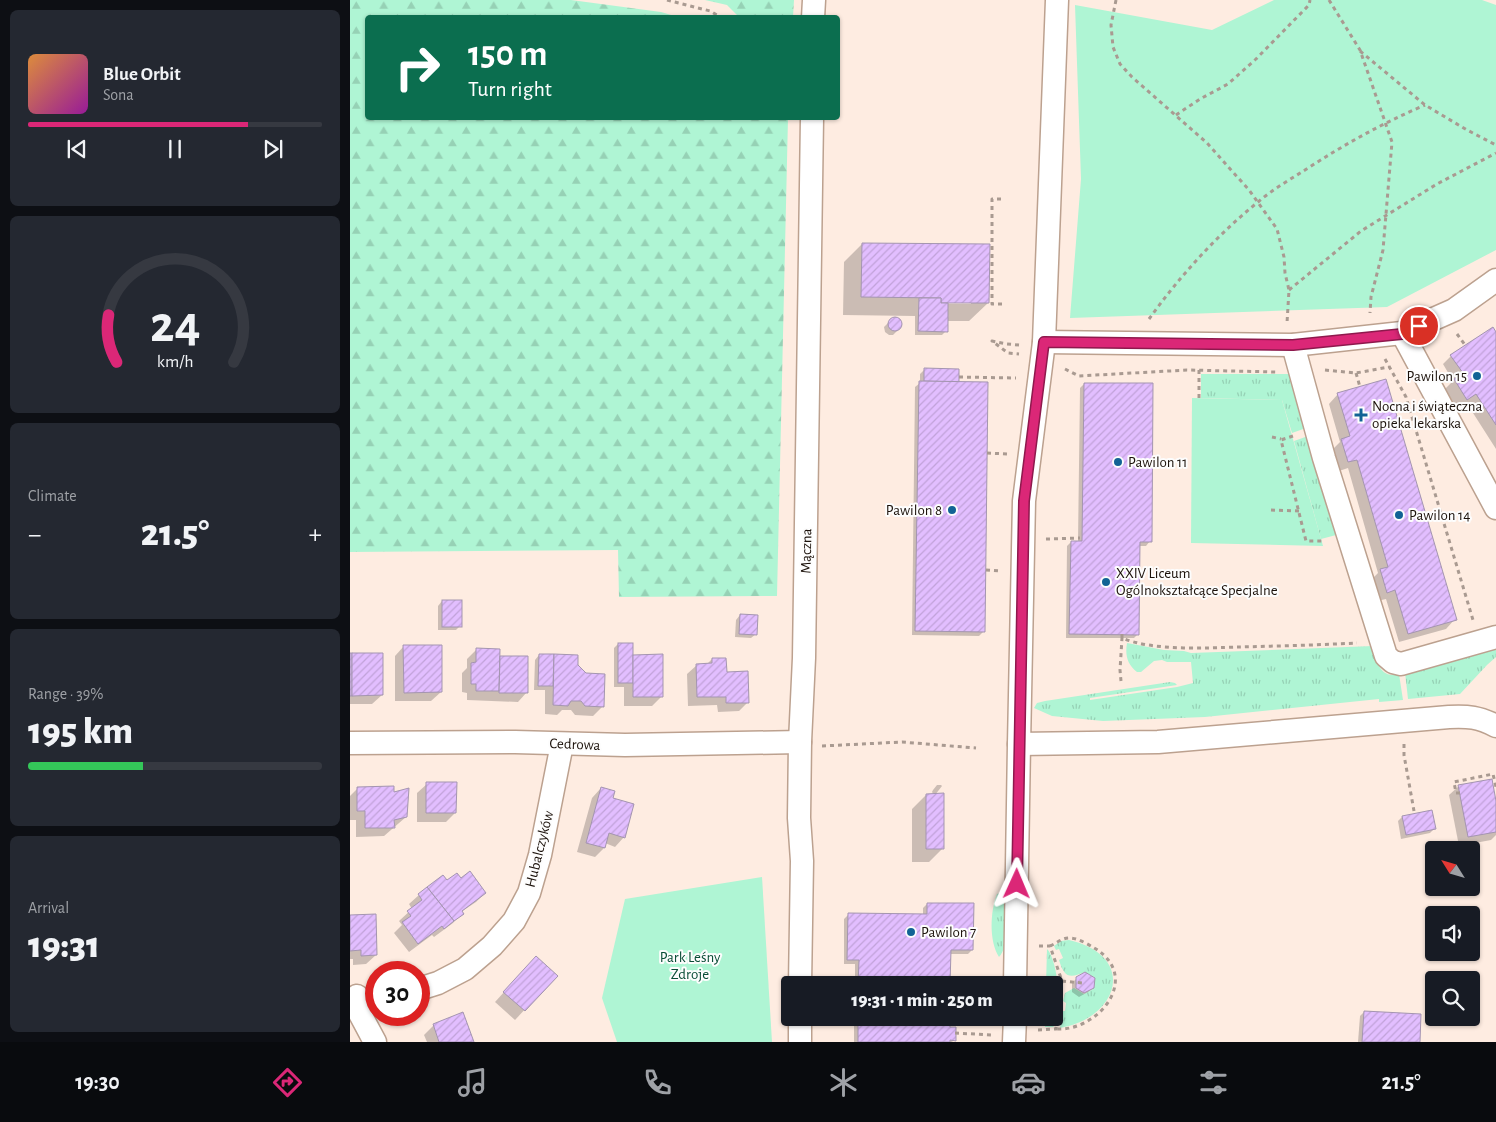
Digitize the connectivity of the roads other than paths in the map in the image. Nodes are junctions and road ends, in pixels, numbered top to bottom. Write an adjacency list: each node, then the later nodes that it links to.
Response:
1 (814, 0): 3 (street)
2 (1057, 0): 7 (street)
3 (814, 15)
4 (812, 120): 12 (street, Mączna)
5 (1496, 280): 6 (street)
6 (1402, 334): 8 (street); 9 (street)
7 (1035, 344): 8 (street); 15 (street)
8 (1293, 345): 10 (street)
9 (1496, 508)
10 (1496, 637)
11 (1496, 726): 15 (street)
12 (800, 742): 14 (street, Cedrowa); 16 (street, Mączna)
13 (350, 743): 14 (street, Cedrowa)
14 (562, 744): 18 (street, Hubalczyków)
15 (1019, 744): 17 (street)
16 (800, 976)
17 (1015, 976)
18 (430, 986)
19 (361, 996): 21 (street)
20 (800, 1026): 22 (street)
21 (375, 1042)
22 (800, 1042)

